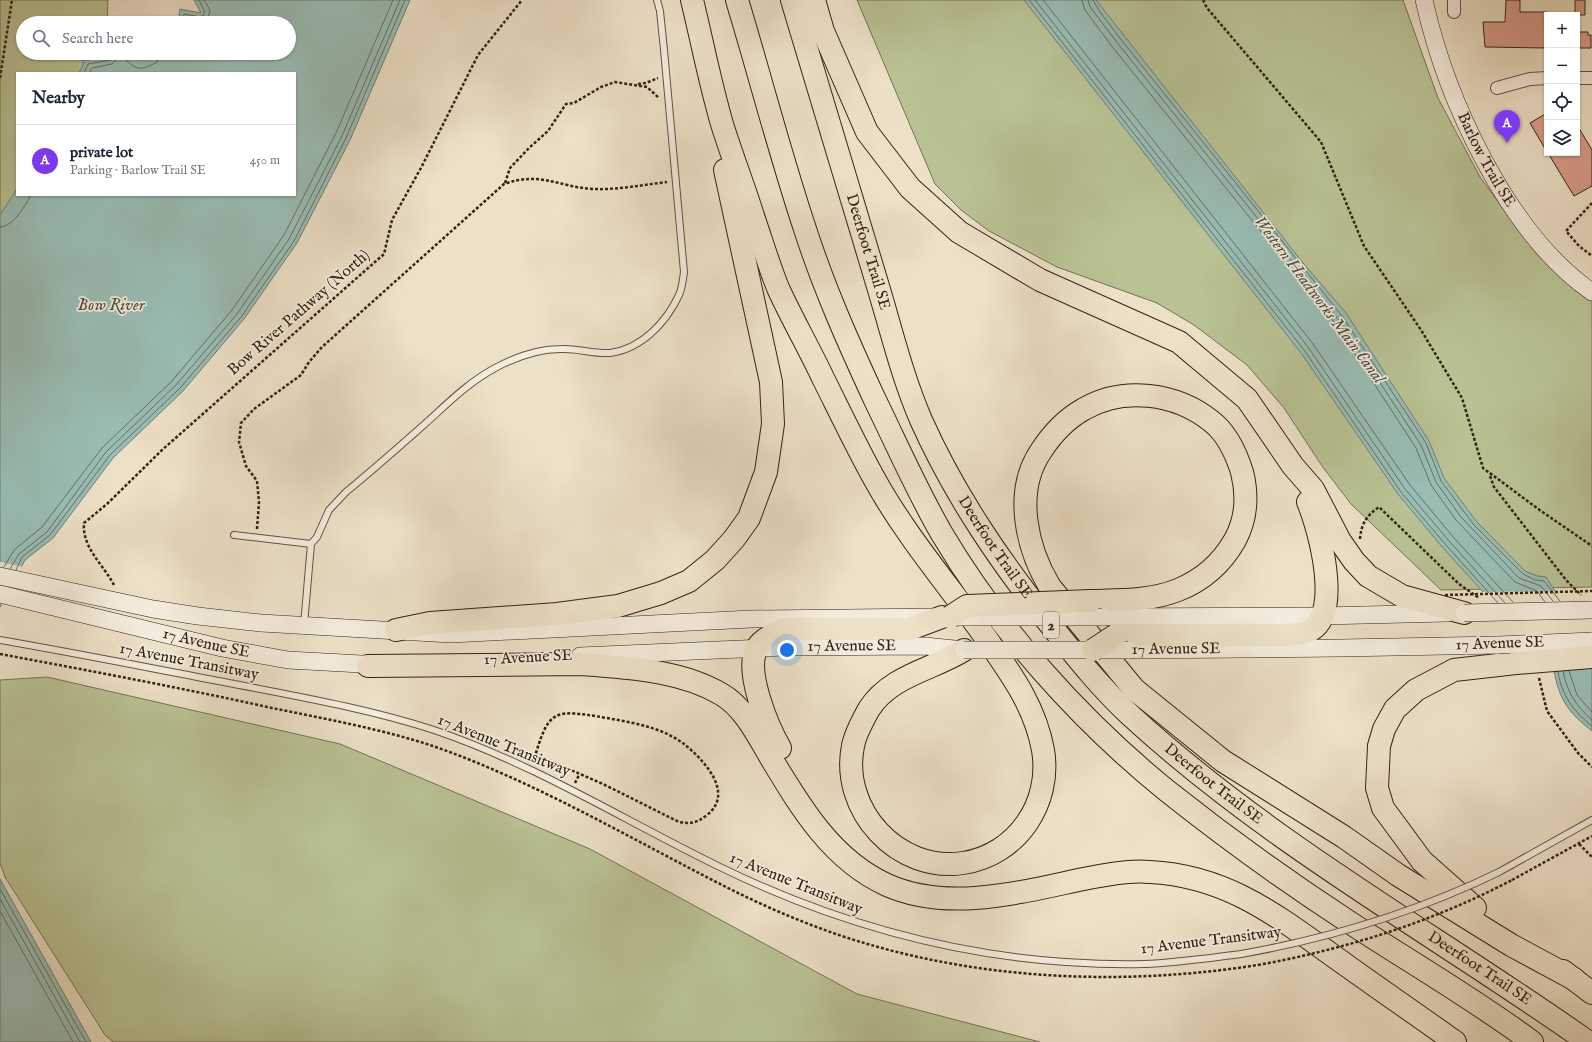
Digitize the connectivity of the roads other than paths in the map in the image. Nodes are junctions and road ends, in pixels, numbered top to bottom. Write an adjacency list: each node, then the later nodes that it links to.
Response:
1 (657, 0): 15 (lane)
2 (692, 0): 11 (highway)
3 (737, 0): 38 (highway, Deerfoot Trail SE / 2)
4 (792, 0): 39 (highway, Deerfoot Trail SE / 2)
5 (814, 0): 13 (highway)
6 (1424, 0): 12 (main road, Barlow Trail SE)
7 (1544, 78): 10 (street)
8 (1580, 78): 9 (street)
9 (1592, 78)
10 (1498, 88)
11 (722, 123): 24 (highway); 29 (highway)
12 (1592, 292)
13 (1293, 466): 20 (highway); 21 (highway)
14 (234, 535): 15 (lane)
15 (311, 544): 23 (lane)
16 (0, 576): 23 (main road, 17 Avenue SE)
17 (0, 594): 32 (main road, 17 Avenue SE)
18 (1096, 609): 21 (main road, 17 Avenue SE); 22 (highway, bridge); 35 (highway)
19 (1592, 610): 20 (main road, 17 Avenue SE, bridge)
20 (1464, 613): 21 (main road, 17 Avenue SE)
21 (1323, 616): 27 (highway)
22 (946, 617): 24 (main road, 17 Avenue SE); 28 (highway)
23 (304, 626): 24 (main road, 17 Avenue SE)
24 (396, 630)
25 (0, 640): 33 (lane, 17 Avenue Transitway, bridge)
26 (1592, 641): 27 (main road, 17 Avenue SE, bridge)
27 (1122, 642): 30 (highway, bridge)
28 (757, 648): 29 (main road, 17 Avenue SE); 32 (main road, 17 Avenue SE); 34 (highway)
29 (964, 650): 30 (main road, 17 Avenue SE, bridge)
30 (1093, 650)
31 (1592, 657): 35 (highway, bridge)
32 (368, 666): 34 (highway)
33 (1592, 820)
34 (828, 842): 37 (highway)
35 (1574, 979): 36 (highway)
36 (1592, 993)
37 (1455, 1042)
38 (1532, 1042)
39 (1588, 1042)

